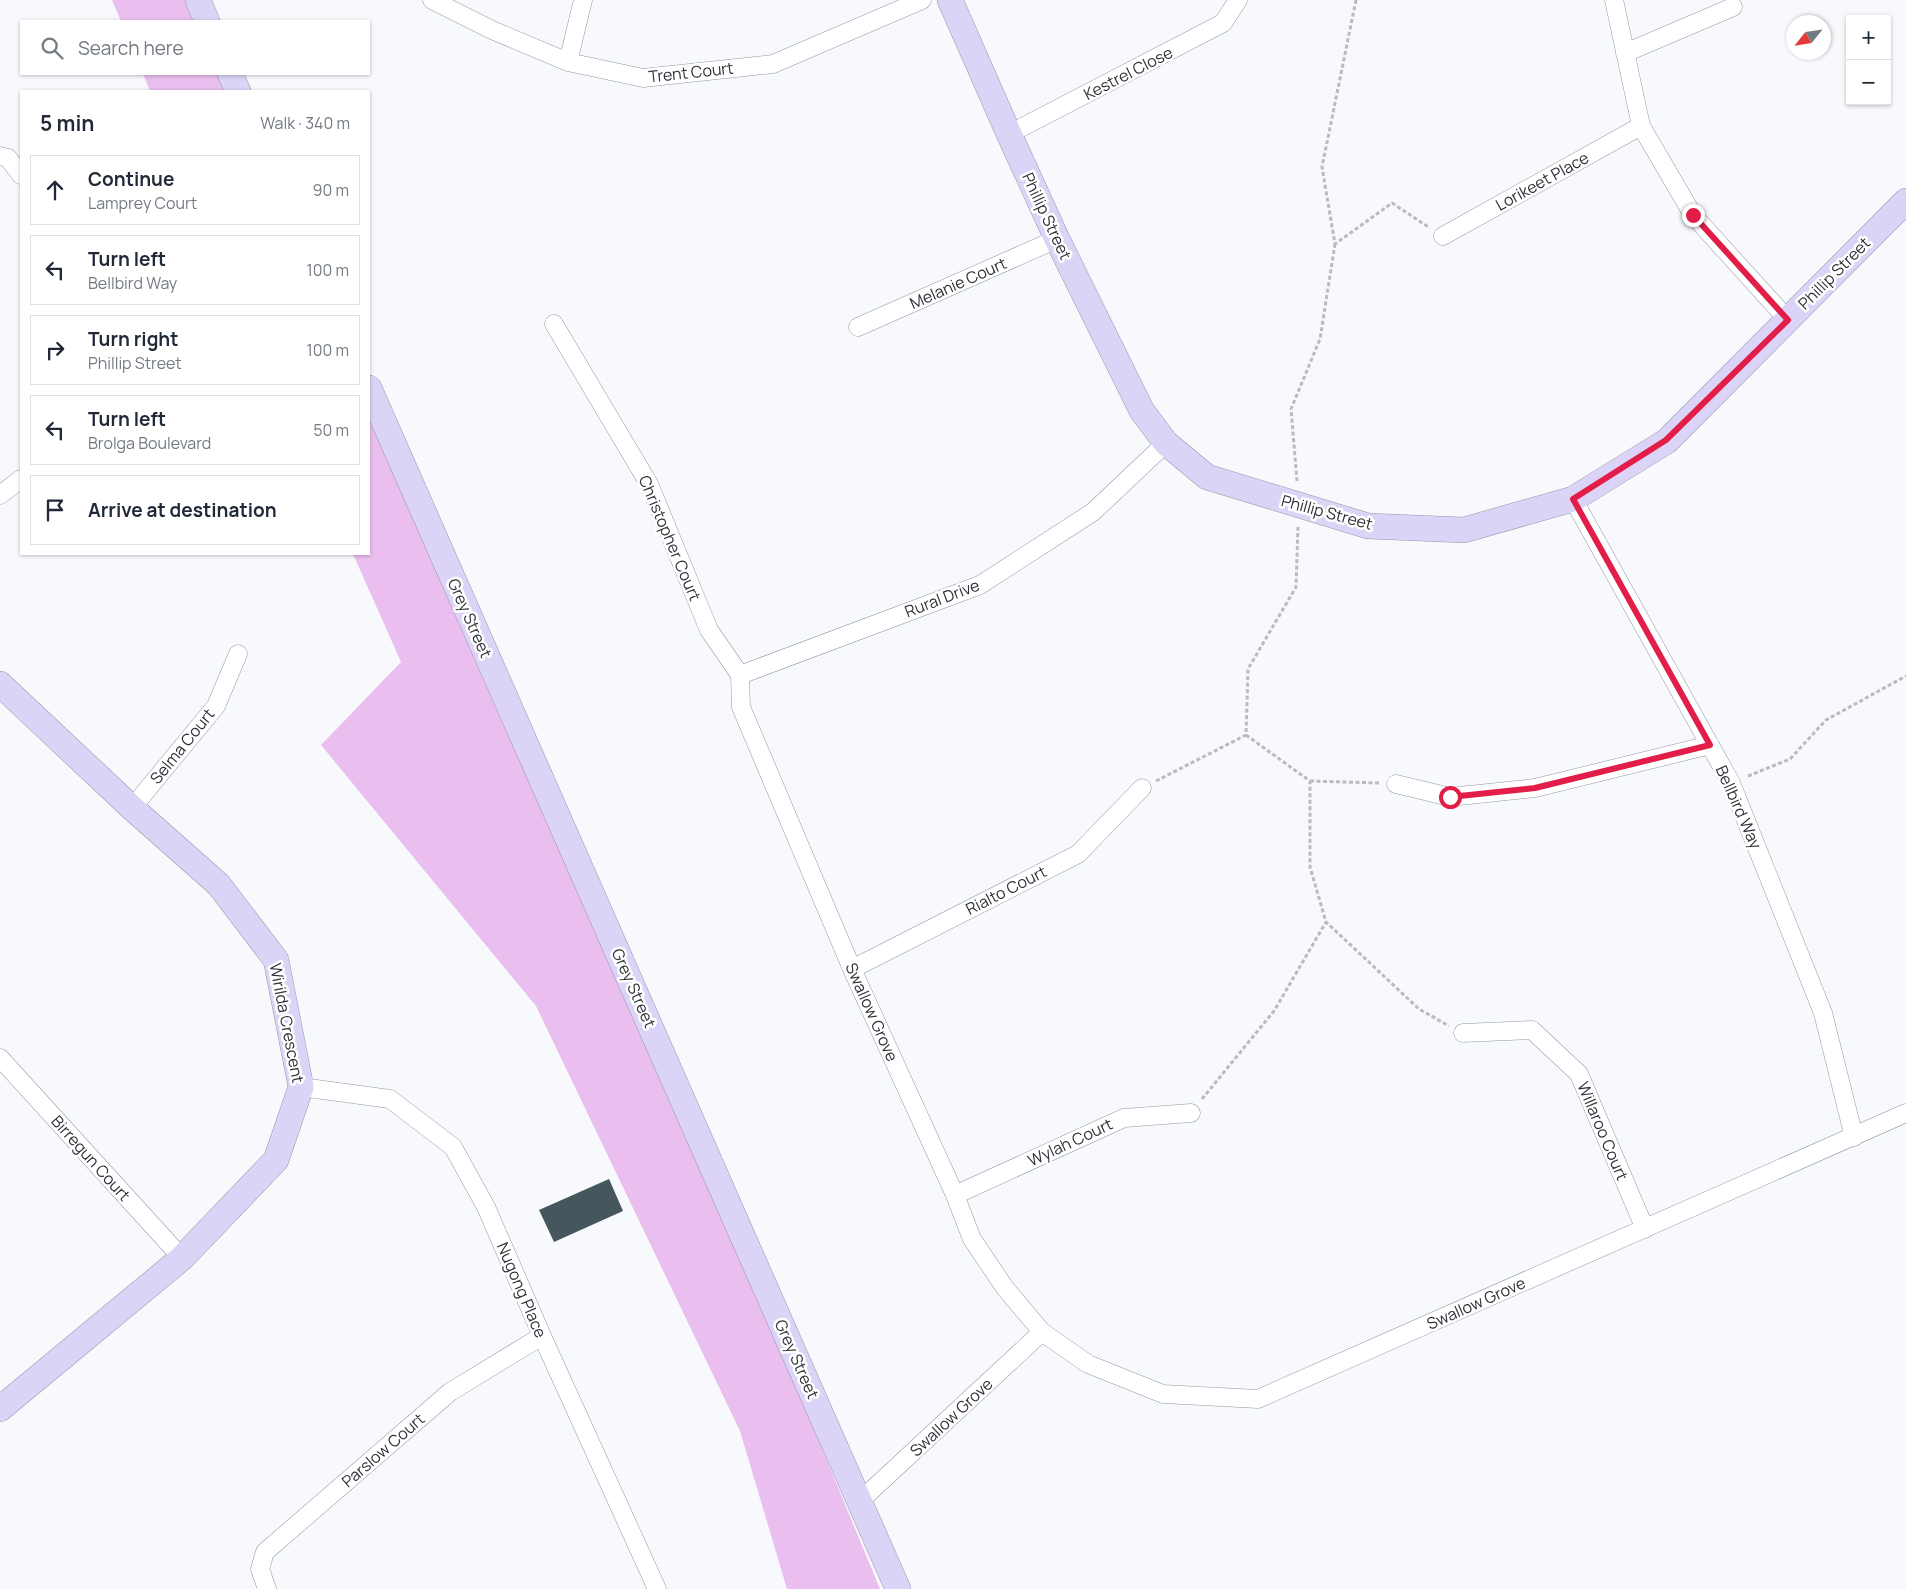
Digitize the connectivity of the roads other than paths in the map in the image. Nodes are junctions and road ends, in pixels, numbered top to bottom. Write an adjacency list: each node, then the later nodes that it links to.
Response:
1 (198, 0): 9 (street)
2 (432, 0): 11 (street, Trent Court)
3 (583, 0): 11 (street)
4 (922, 0): 11 (street, Trent Court)
5 (950, 0): 15 (street, Phillip Street)
6 (1238, 0): 15 (street, Kestrel Close)
7 (1614, 0): 10 (street)
8 (1733, 7): 10 (street)
9 (207, 20)
10 (1625, 52): 14 (street)
11 (568, 62)
12 (230, 75): 13 (street)
13 (238, 90)
14 (1641, 126): 19 (street, Lorikeet Place); 21 (street)
15 (1009, 134): 20 (street, Phillip Street)
16 (0, 156): 17 (street)
17 (20, 174)
18 (1904, 207): 21 (street, Phillip Street)
19 (1443, 236)
20 (1057, 239): 23 (street, Melanie Court); 25 (street, Phillip Street)
21 (1788, 320): 28 (street, Phillip Street)
22 (554, 324): 30 (street, Christopher Court)
23 (858, 327)
24 (370, 390): 49 (street, Grey Street)
25 (1166, 443): 28 (street, Phillip Street); 30 (street, Rural Drive)
26 (20, 480): 27 (street)
27 (0, 495)
28 (1573, 499): 32 (street, Bellbird Way)
29 (238, 654): 35 (street, Selma Court)
30 (740, 675): 36 (street, Swallow Grove)
31 (0, 684): 35 (street, Wirilda Crescent)
32 (1710, 745): 33 (street); 42 (street, Bellbird Way)
33 (1396, 784)
34 (1142, 788): 36 (street, Rialto Court)
35 (132, 808): 39 (street, Wirilda Crescent)
36 (852, 969): 43 (street, Swallow Grove)
37 (1462, 1033): 44 (street, Willaroo Court)
38 (0, 1058): 45 (street, Birregun Court)
39 (301, 1087): 45 (street, Wirilda Crescent); 47 (street, Nugong Place)
40 (1191, 1113): 43 (street, Wylah Court)
41 (1906, 1113): 42 (street, Swallow Grove)
42 (1854, 1137): 44 (street, Swallow Grove)
43 (955, 1195): 46 (street, Swallow Grove)
44 (1646, 1228): 46 (street, Swallow Grove)
45 (182, 1258): 48 (street, Wirilda Crescent)
46 (1042, 1332): 49 (street, Swallow Grove)
47 (542, 1336): 50 (street, Parslow Court); 51 (street, Nugong Place)
48 (0, 1409)
49 (860, 1501): 52 (street, Grey Street)
50 (267, 1589)
51 (657, 1589)
52 (898, 1589)

